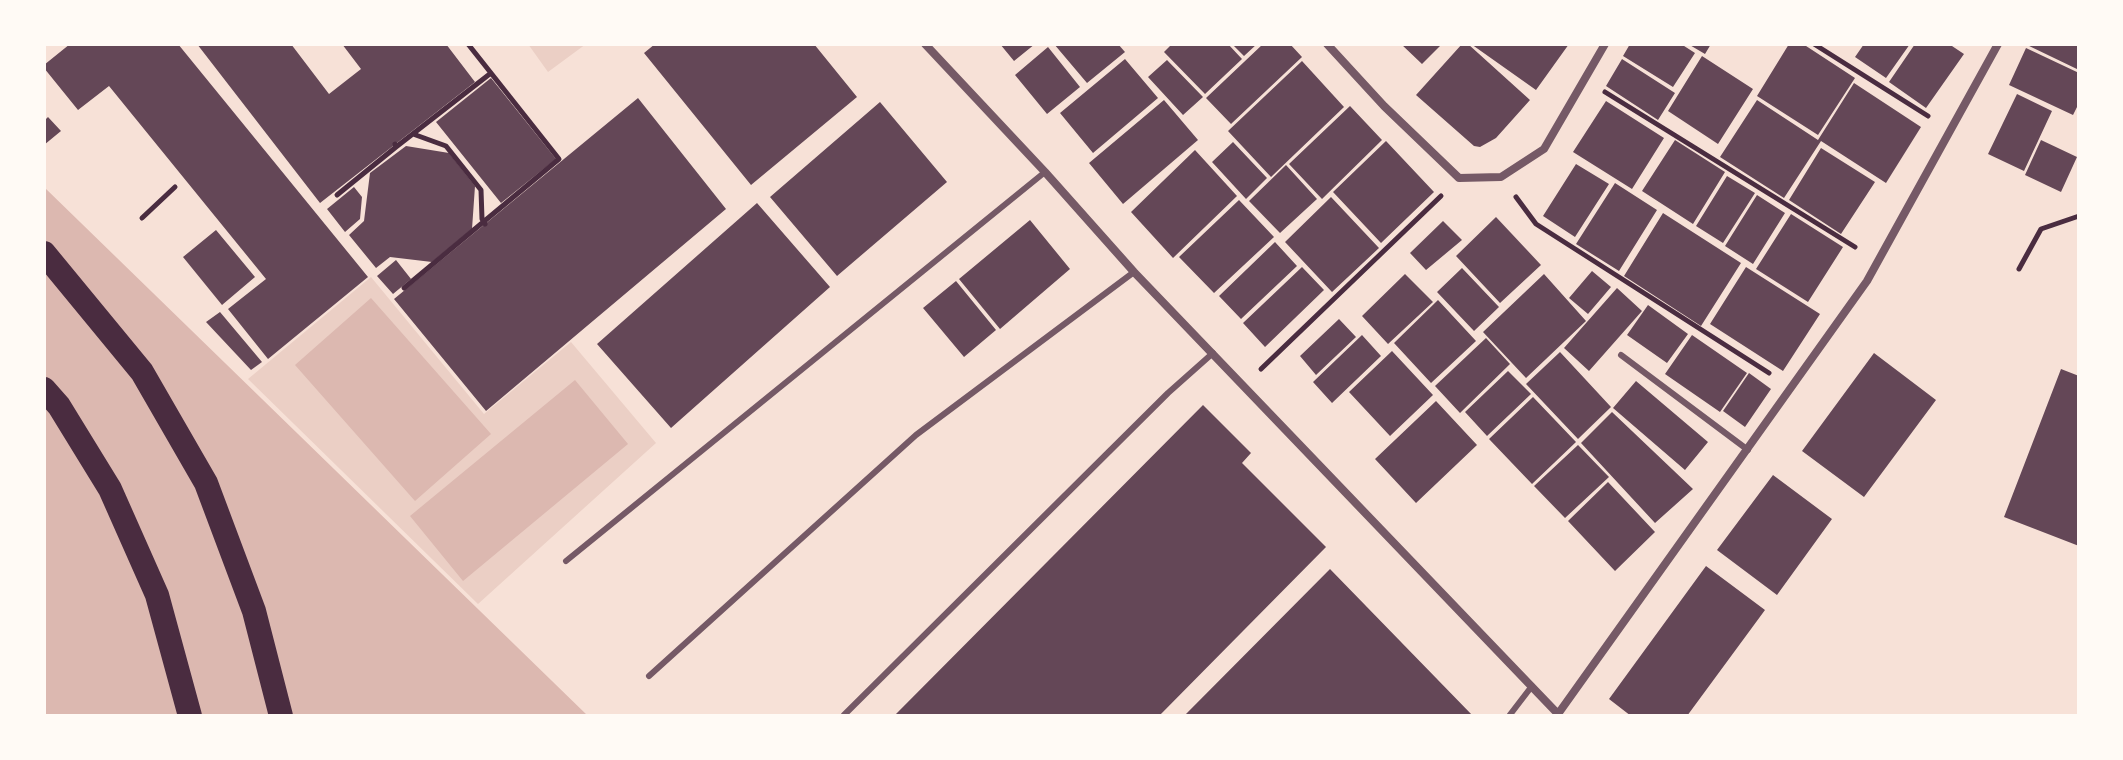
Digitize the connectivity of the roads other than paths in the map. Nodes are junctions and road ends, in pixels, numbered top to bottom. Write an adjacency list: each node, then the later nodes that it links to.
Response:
1 (925, 44): 5 (street)
2 (1327, 44): 3 (street)
3 (1605, 44)
4 (1998, 44): 11 (street)
5 (1045, 172): 7 (street); 12 (lane)
6 (44, 253): 18 (highway)
7 (1134, 272): 8 (street); 13 (lane)
8 (1213, 353): 14 (street); 15 (lane)
9 (1621, 355): 11 (lane)
10 (44, 389): 17 (highway)
11 (1748, 450): 16 (street)
12 (566, 561)
13 (649, 676)
14 (1532, 686): 16 (street); 19 (lane)
15 (844, 715)
16 (1558, 715)
17 (190, 716)
18 (281, 716)
19 (1509, 716)

